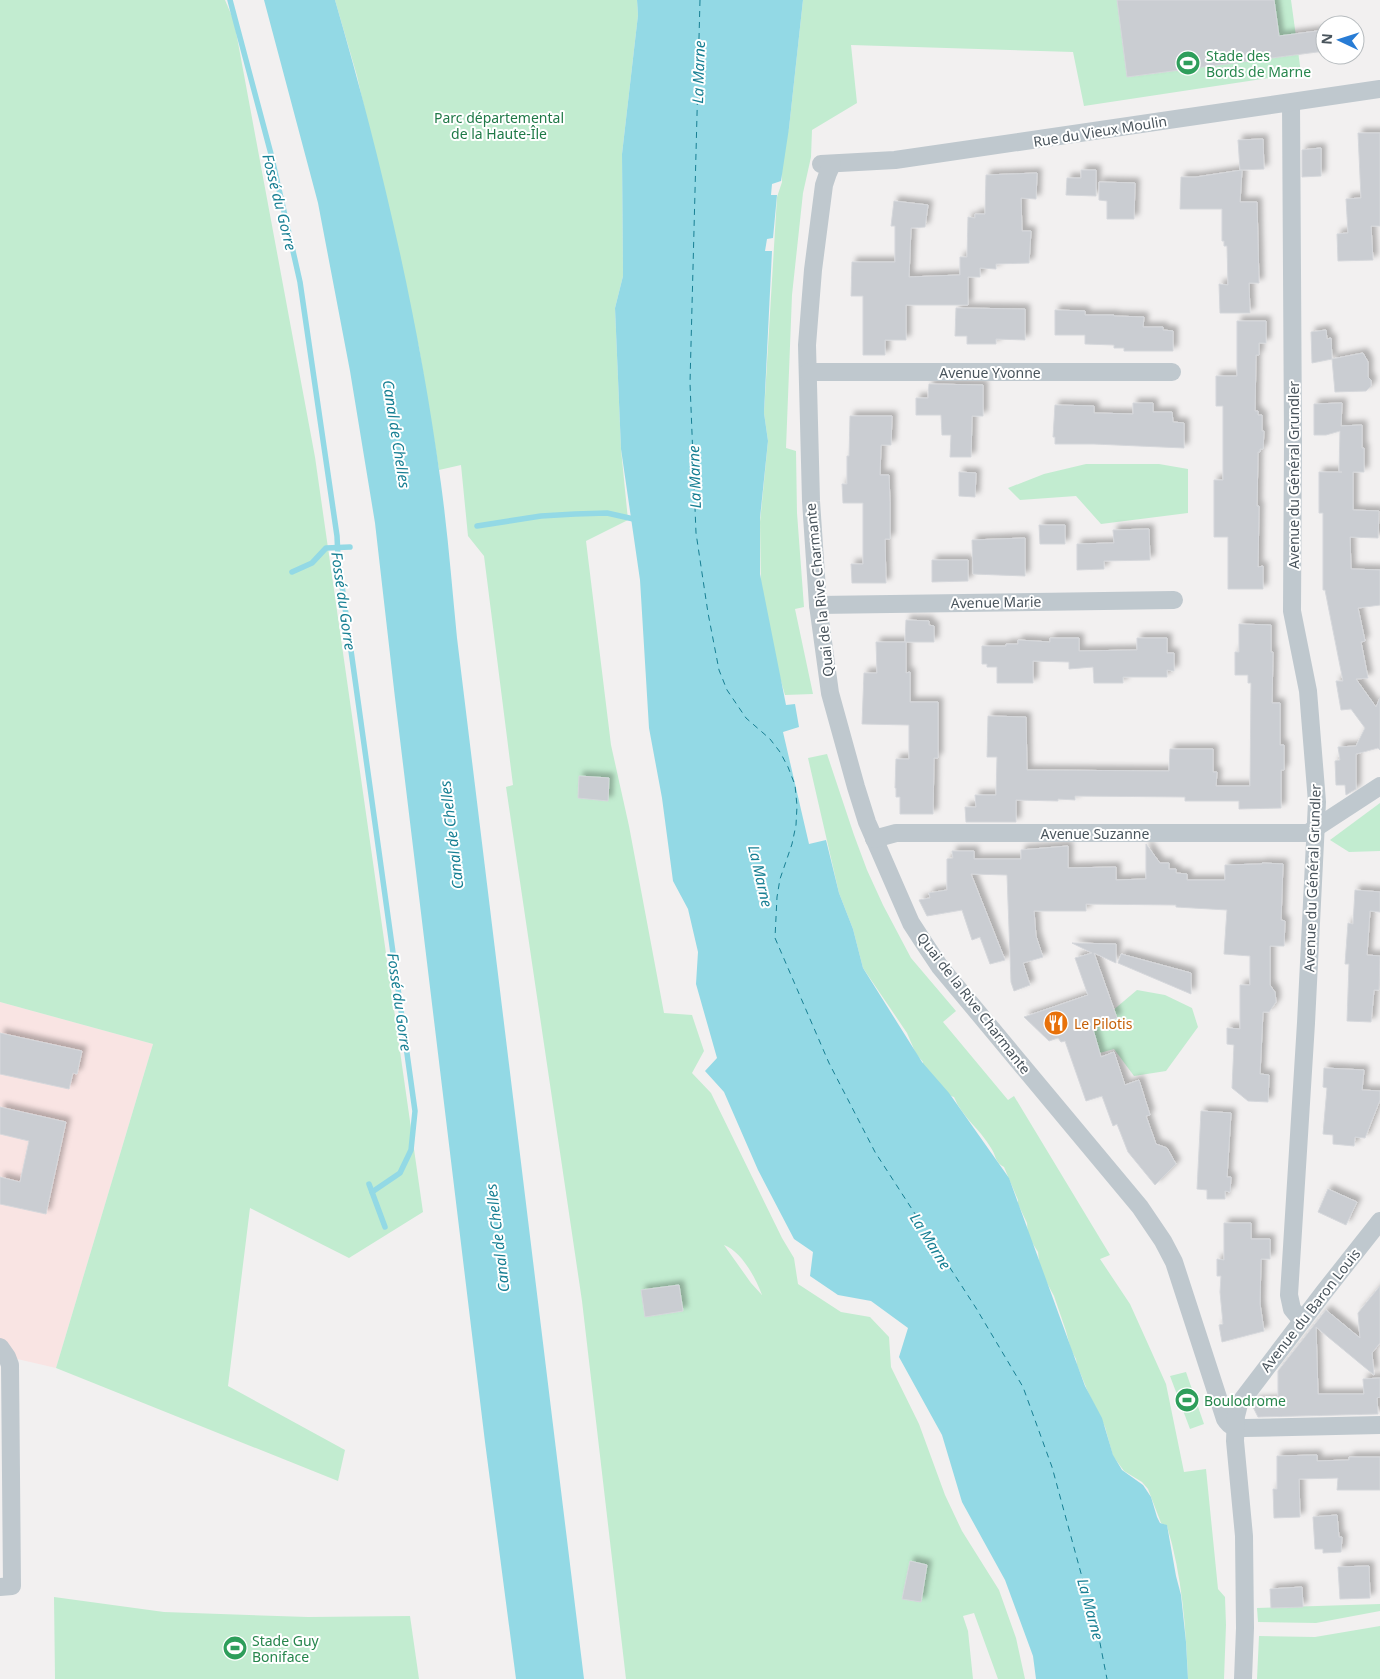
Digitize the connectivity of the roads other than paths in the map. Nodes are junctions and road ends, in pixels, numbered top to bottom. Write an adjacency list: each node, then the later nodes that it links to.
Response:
1 (1380, 90): 2 (street, Rue du Vieux Moulin)
2 (1291, 103): 3 (street, Rue du Vieux Moulin); 9 (street, Avenue du Général Grundler)
3 (826, 164): 4 (street, Quai de la Rive Charmante)
4 (808, 372): 5 (street, Avenue Yvonne); 7 (street, Quai de la Rive Charmante)
5 (1172, 372)
6 (1174, 600): 7 (street, Avenue Marie)
7 (818, 605): 10 (street, Quai de la Rive Charmante)
8 (1380, 786): 9 (street)
9 (1316, 830): 10 (street, Avenue Suzanne); 12 (street, Avenue du Général Grundler)
10 (874, 839): 14 (street, Quai de la Rive Charmante)
11 (1380, 1221): 12 (street, Avenue du Baron Louis)
12 (1302, 1321): 15 (street, Avenue du Baron Louis)
13 (0, 1347): 18 (street)
14 (1214, 1385): 15 (street); 17 (street, Quai de la Rive Charmante)
15 (1245, 1393): 17 (street, Avenue du Baron Louis)
16 (1380, 1425): 17 (street)
17 (1236, 1428): 19 (street)
18 (0, 1587)
19 (1242, 1679)

